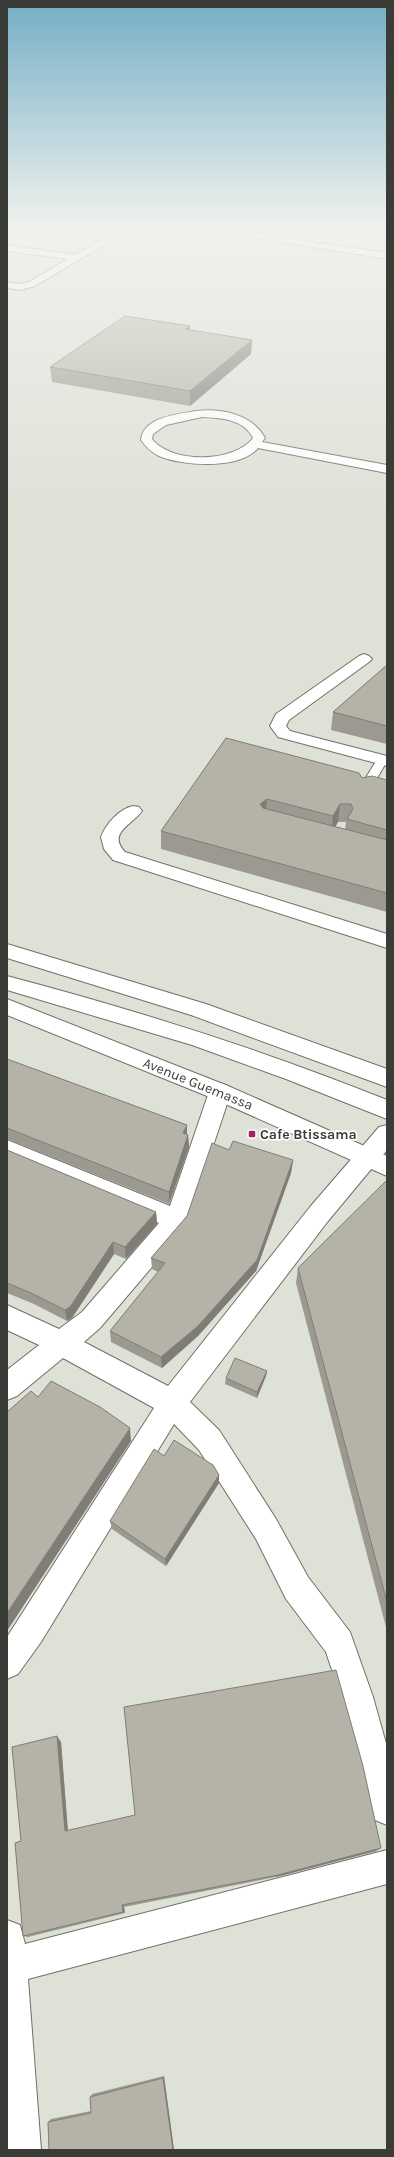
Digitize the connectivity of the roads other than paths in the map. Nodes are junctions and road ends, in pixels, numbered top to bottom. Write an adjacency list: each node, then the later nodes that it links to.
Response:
1 (257, 444): 1 (street); 2 (street)
2 (387, 469)
3 (364, 659): 4 (street)
4 (384, 761): 5 (lane)
5 (363, 792)
6 (133, 811): 7 (street)
7 (387, 941)
8 (7, 951): 11 (street)
9 (7, 983): 13 (street)
10 (7, 1007): 12 (street, Avenue Guemassa)
11 (387, 1078)
12 (220, 1092): 16 (street, Avenue Guemassa); 17 (street)
13 (387, 1110)
14 (387, 1134): 16 (street)
15 (7, 1149): 17 (street)
16 (378, 1162): 21 (street)
17 (177, 1220): 19 (street)
18 (7, 1317): 19 (street)
19 (61, 1343): 20 (street); 21 (street)
20 (7, 1387)
21 (172, 1403): 22 (street); 23 (street)
22 (7, 1663)
23 (387, 1808)
24 (387, 1867): 25 (street)
25 (8, 1952): 26 (street)
26 (21, 2150)

